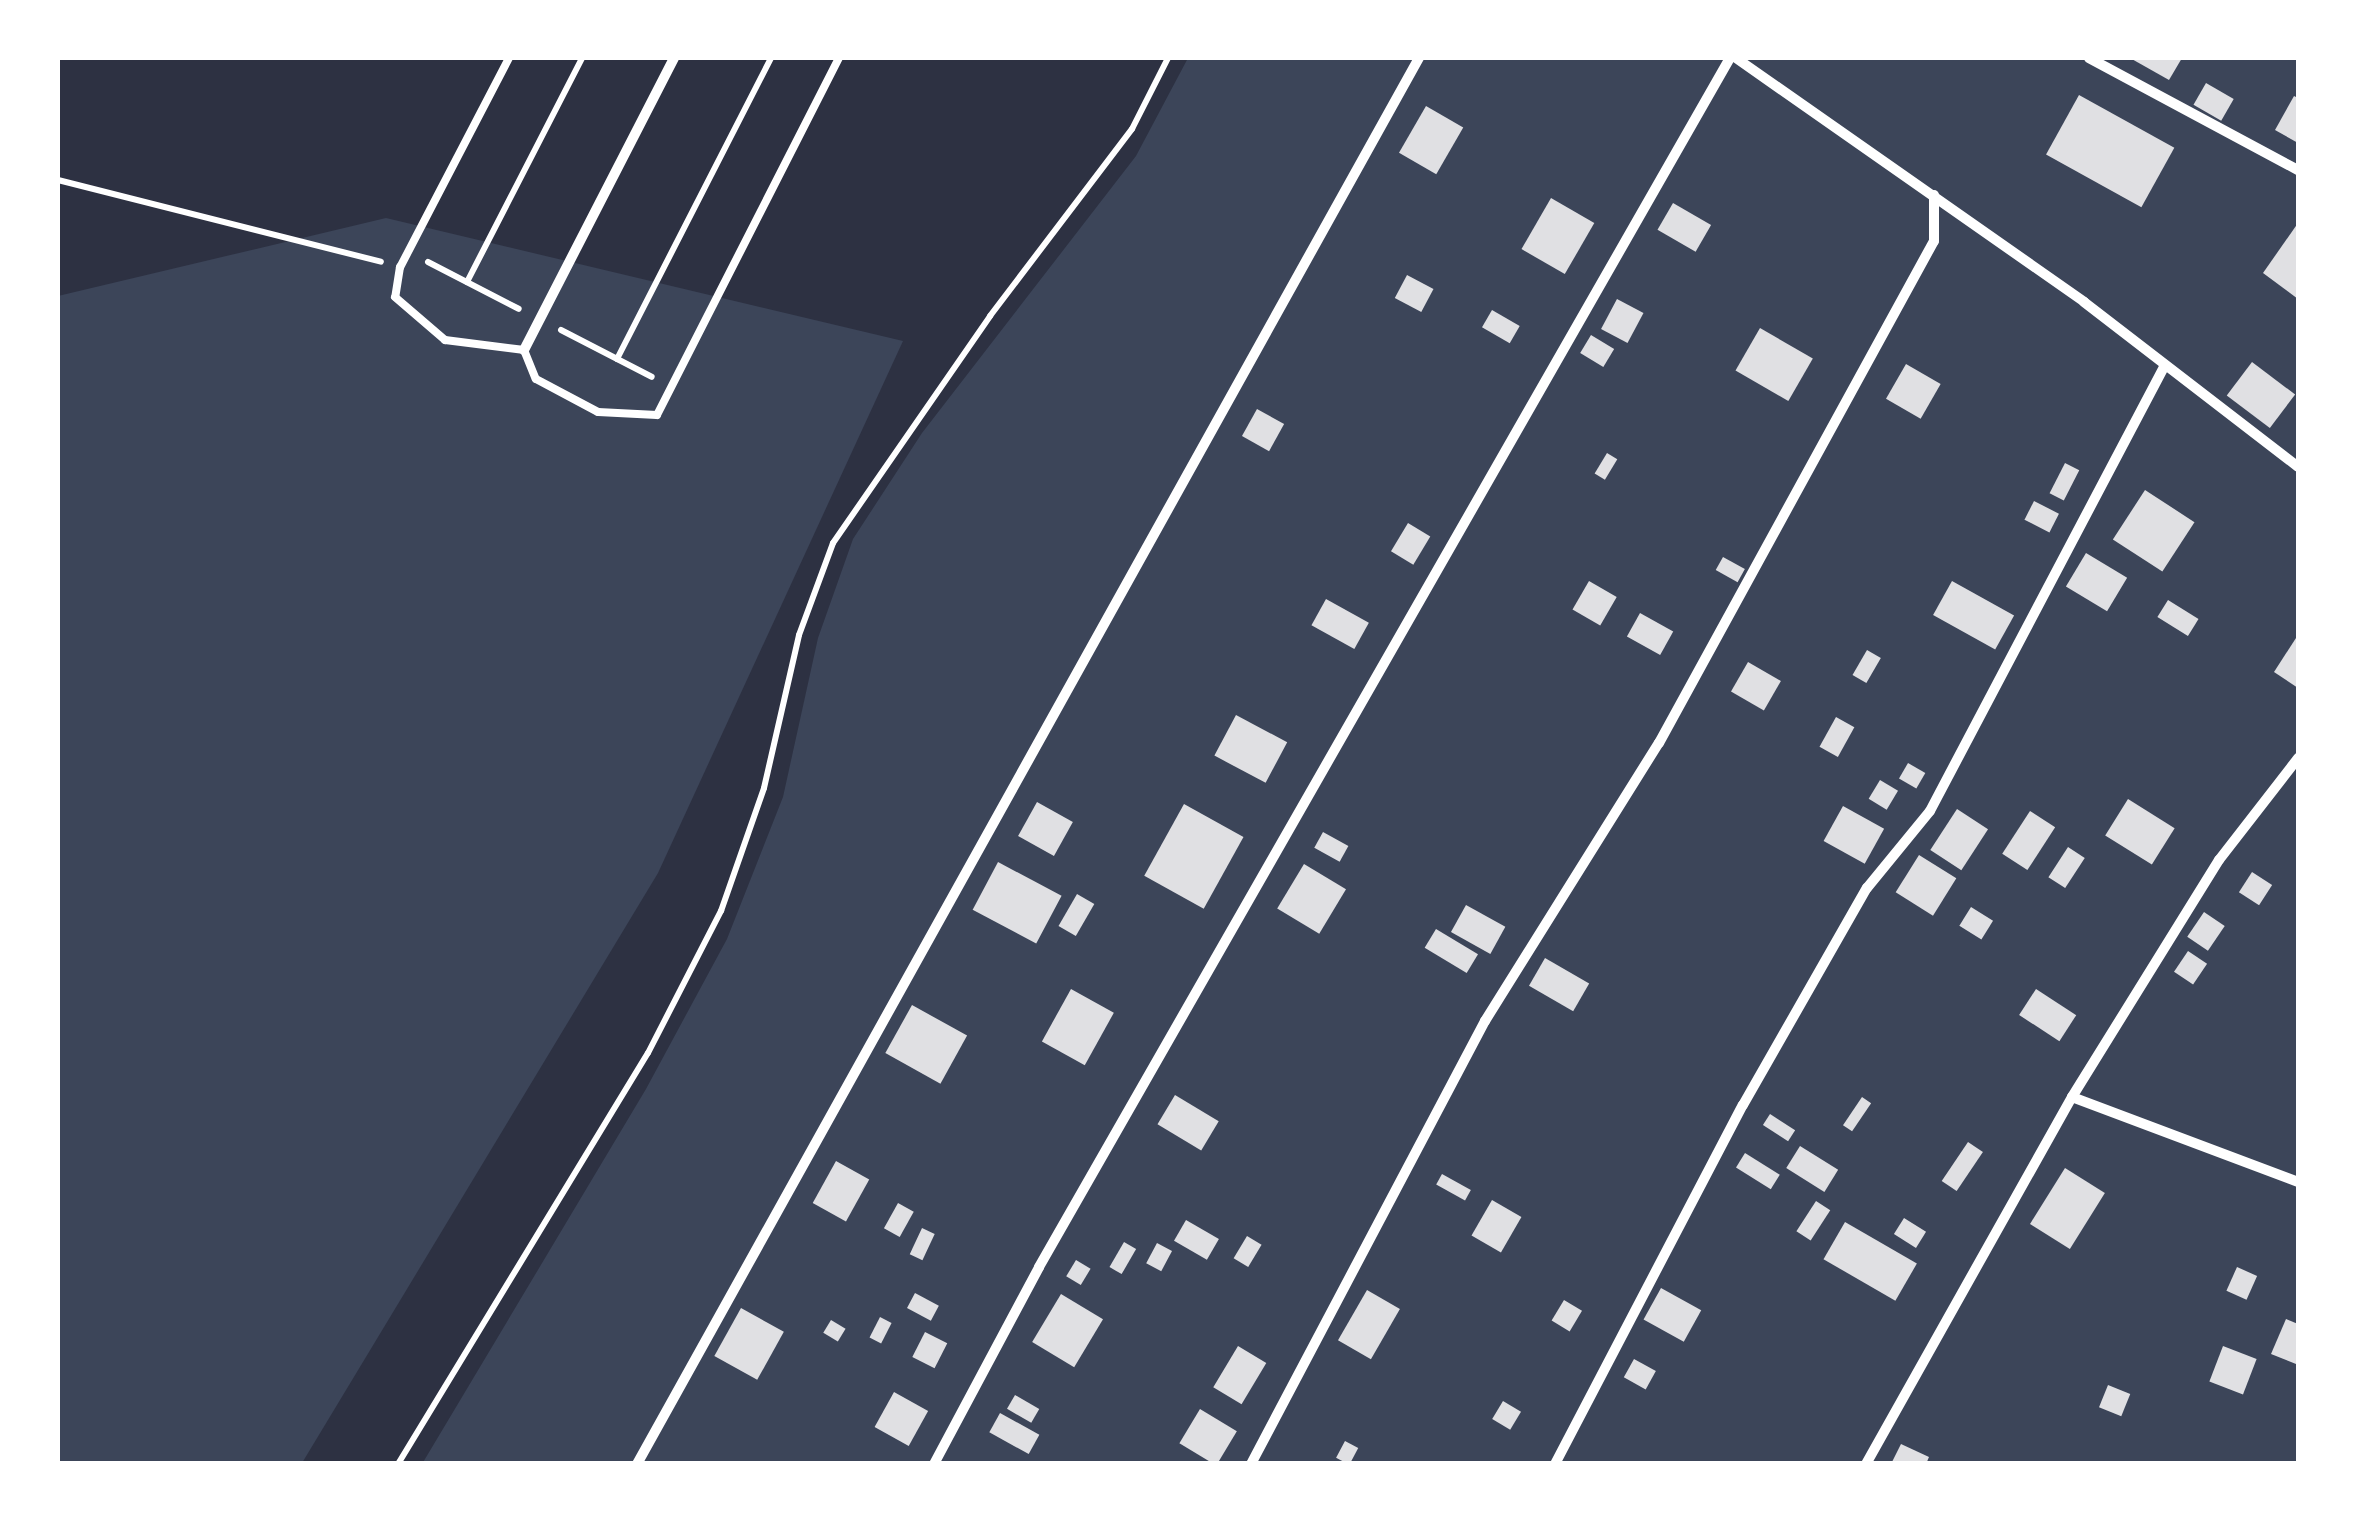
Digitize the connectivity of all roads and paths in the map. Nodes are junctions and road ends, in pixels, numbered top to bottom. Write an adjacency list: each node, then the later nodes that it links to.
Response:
1 (508, 58): 13 (lane)
2 (582, 58): 14 (path)
3 (674, 58): 15 (street)
4 (771, 58): 16 (path)
5 (839, 58): 15 (lane)
6 (1168, 58): 22 (path)
7 (1419, 58): 23 (street)
8 (1733, 58): 12 (street); 24 (street)
9 (2089, 58): 10 (street)
10 (2298, 170)
11 (58, 180): 13 (path)
12 (1934, 195): 17 (street); 25 (street)
13 (400, 267): 15 (lane)
14 (468, 282)
15 (524, 350)
16 (617, 360)
17 (2165, 365): 18 (street); 26 (street)
18 (2298, 467)
19 (2298, 758): 20 (street)
20 (2072, 1096): 21 (street); 27 (street)
21 (2298, 1182)
22 (398, 1464)
23 (637, 1464)
24 (934, 1464)
25 (1252, 1464)
26 (1555, 1464)
27 (1866, 1464)

